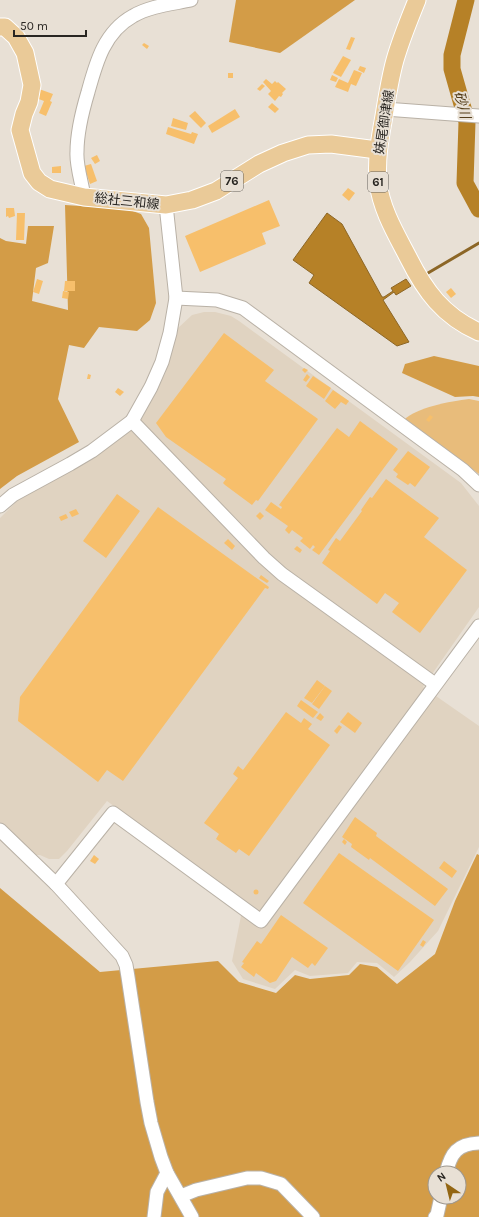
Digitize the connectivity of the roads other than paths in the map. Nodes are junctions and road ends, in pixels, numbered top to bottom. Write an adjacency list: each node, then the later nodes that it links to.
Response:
1 (191, 0): 7 (street)
2 (417, 0): 4 (main road, 妹尾御津線 / 61)
3 (0, 27): 7 (main road, 総社三和線 / 76)
4 (385, 109): 5 (street); 6 (main road, 妹尾御津線 / 61)
5 (470, 116)
6 (377, 150): 8 (main road, 総社三和線 / 76); 10 (main road, 妹尾御津線 / 61)
7 (84, 197): 8 (main road, 総社三和線 / 76)
8 (166, 205): 9 (street)
9 (176, 298): 11 (street); 12 (street)
10 (479, 332)
11 (132, 421): 13 (street); 15 (street)
12 (479, 485)
13 (0, 506)
14 (479, 626): 15 (street)
15 (435, 684): 17 (street)
16 (0, 830): 17 (street)
17 (56, 884): 20 (street)
18 (479, 1143): 19 (street)
19 (448, 1165)
20 (167, 1173): 21 (street); 23 (street)
21 (181, 1196): 24 (street); 25 (street)
22 (439, 1205): 26 (street)
23 (154, 1217)
24 (192, 1217)
25 (313, 1217)
26 (435, 1217)

